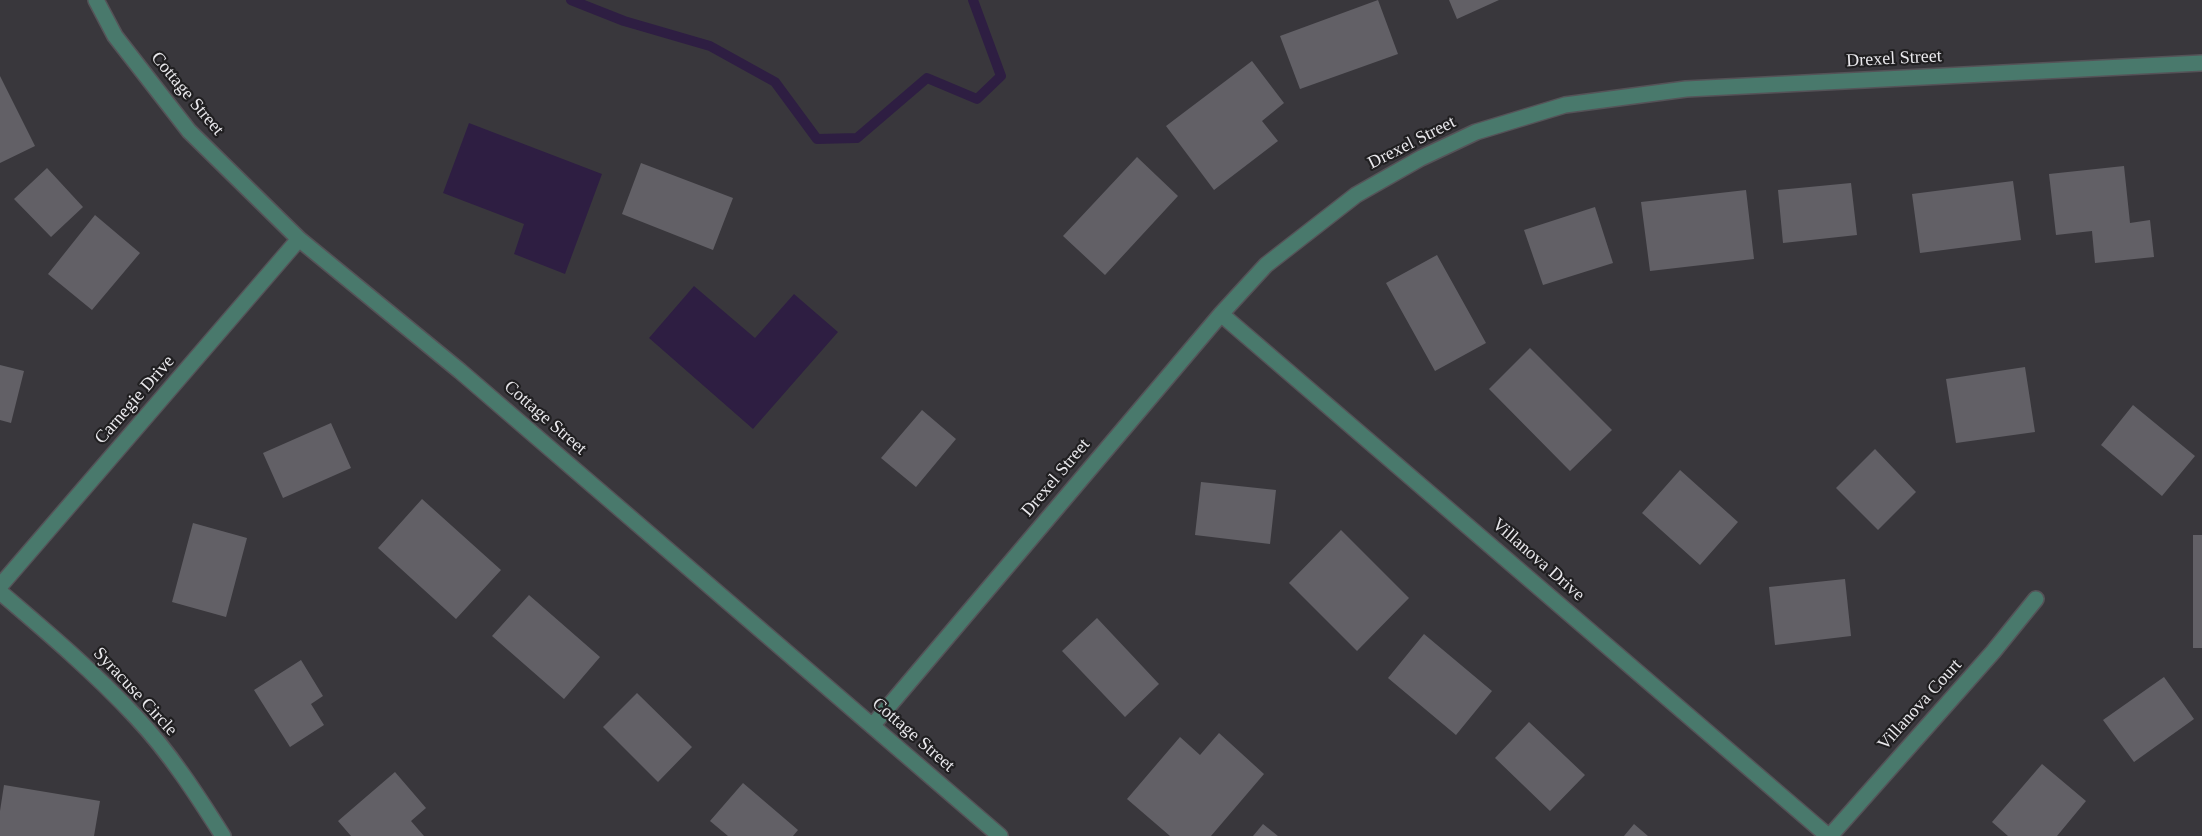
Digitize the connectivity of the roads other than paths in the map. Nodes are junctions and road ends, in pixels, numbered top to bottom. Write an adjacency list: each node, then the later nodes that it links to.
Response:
1 (96, 0): 3 (street, Cottage Street)
2 (2202, 63): 4 (street, Drexel Street)
3 (299, 239): 5 (street, Carnegie Drive); 8 (street, Cottage Street)
4 (1221, 314): 8 (street, Drexel Street); 11 (street, Villanova Drive)
5 (0, 586)
6 (0, 592): 9 (street, Syracuse Circle)
7 (2036, 598): 11 (street, Villanova Court)
8 (872, 726): 10 (street, Cottage Street)
9 (223, 836)
10 (1000, 836)
11 (1829, 836)

